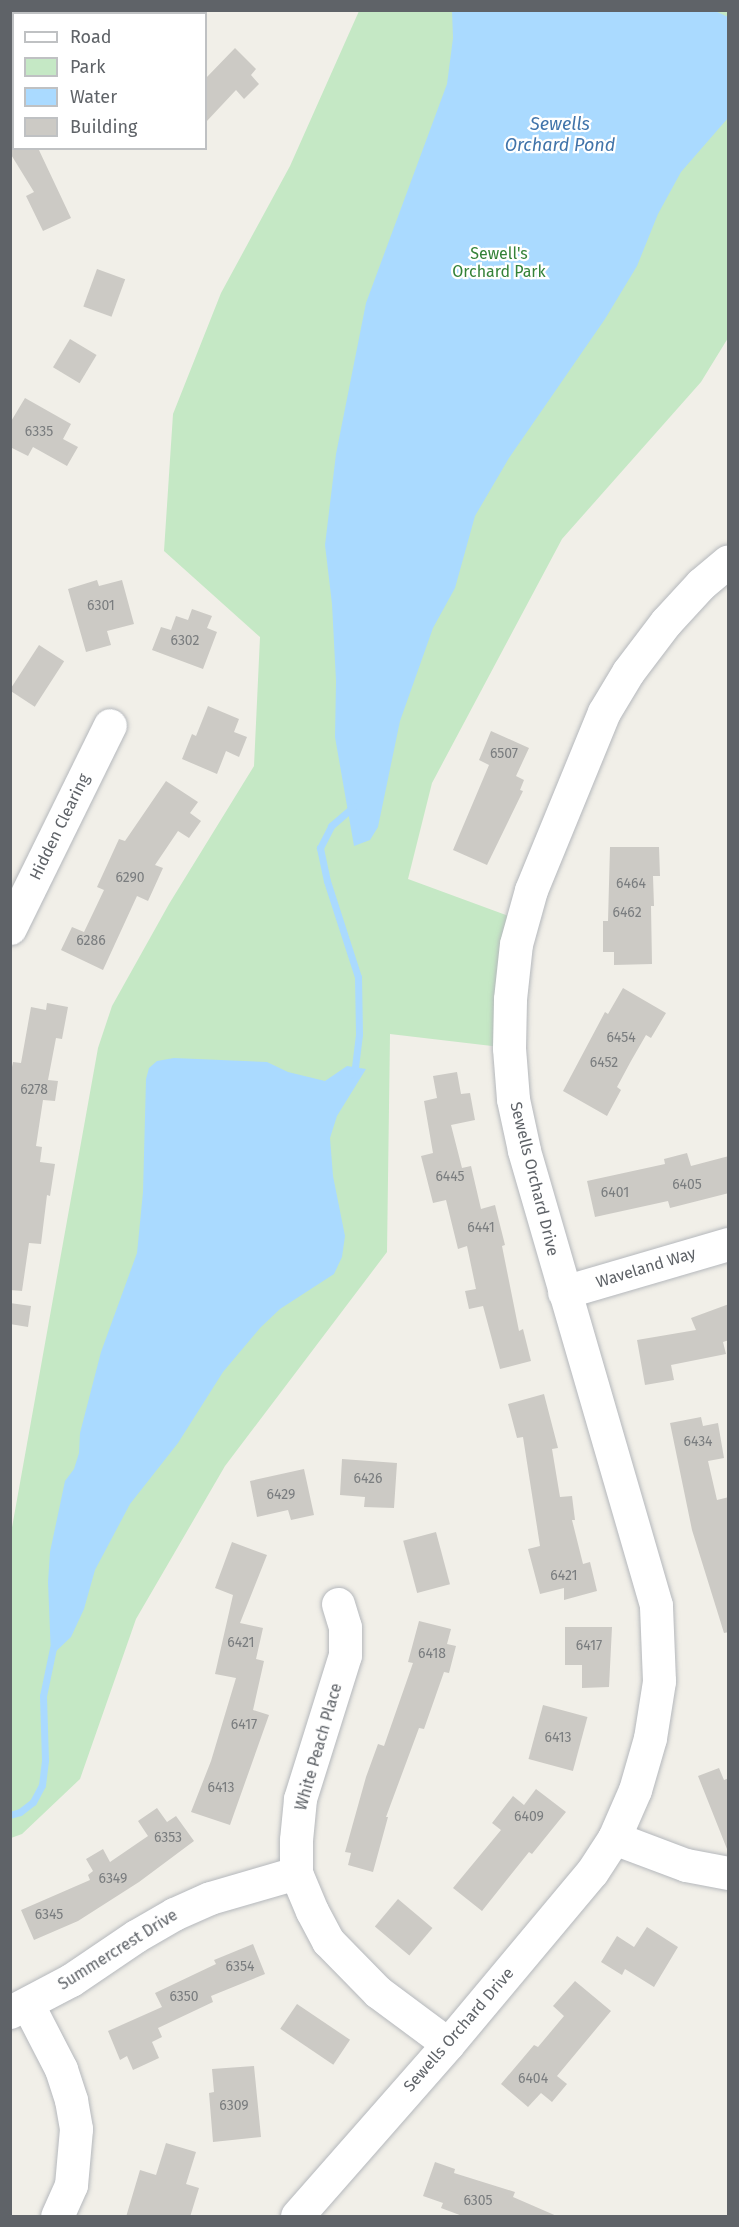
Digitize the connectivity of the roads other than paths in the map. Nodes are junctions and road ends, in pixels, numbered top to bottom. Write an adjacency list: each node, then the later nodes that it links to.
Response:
1 (729, 561): 5 (street, Sewells Orchard Drive)
2 (110, 725): 3 (street, Hidden Clearing)
3 (10, 928)
4 (729, 1244): 5 (street, Waveland Way)
5 (564, 1293): 7 (street, Sewells Orchard Drive)
6 (338, 1604): 8 (street, White Peach Place)
7 (614, 1838): 9 (street); 11 (street, Sewells Orchard Drive)
8 (296, 1873): 10 (street, Summercrest Drive); 11 (street, White Peach Place)
9 (729, 1873)
10 (19, 2009): 12 (street)
11 (448, 2044): 13 (street, Sewells Orchard Drive)
12 (57, 2217)
13 (297, 2217)

